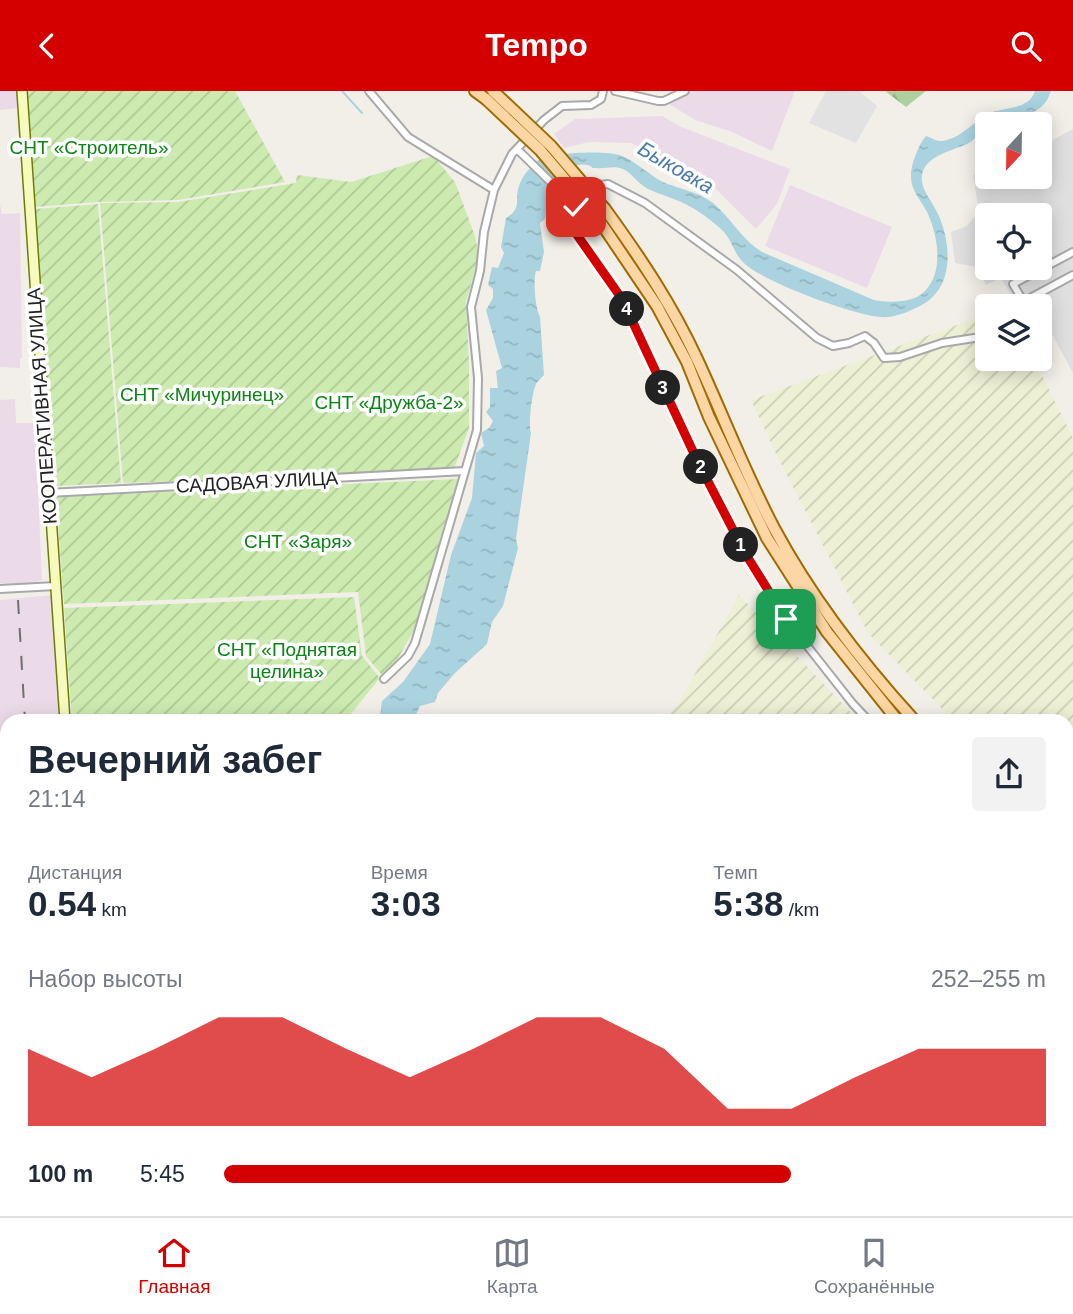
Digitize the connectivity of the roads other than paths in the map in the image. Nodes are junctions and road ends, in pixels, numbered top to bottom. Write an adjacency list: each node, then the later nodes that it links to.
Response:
1 (22, 91): 18 (main road, КООПЕРАТИВНАЯ УЛИЦА)
2 (369, 91): 9 (street)
3 (475, 91): 7 (main road)
4 (603, 91): 8 (street)
5 (615, 91): 6 (street)
6 (685, 91)
7 (490, 94): 11 (main road, bridge)
8 (517, 149): 9 (street); 10 (street)
9 (494, 190): 17 (street)
10 (576, 207): 16 (street); 23 (street)
11 (601, 213): 24 (main road); 25 (main road)
12 (1073, 252): 14 (street)
13 (1073, 275): 15 (street)
14 (1018, 294)
15 (1041, 294)
16 (975, 338)
17 (465, 471): 18 (street, САДОВАЯ УЛИЦА); 21 (street)
18 (48, 493): 19 (main road, КООПЕРАТИВНАЯ УЛИЦА)
19 (56, 586): 20 (street); 22 (main road, КООПЕРАТИВНАЯ УЛИЦА)
20 (0, 589)
21 (384, 679)
22 (65, 714)
23 (862, 714)
24 (892, 714)
25 (909, 714)

